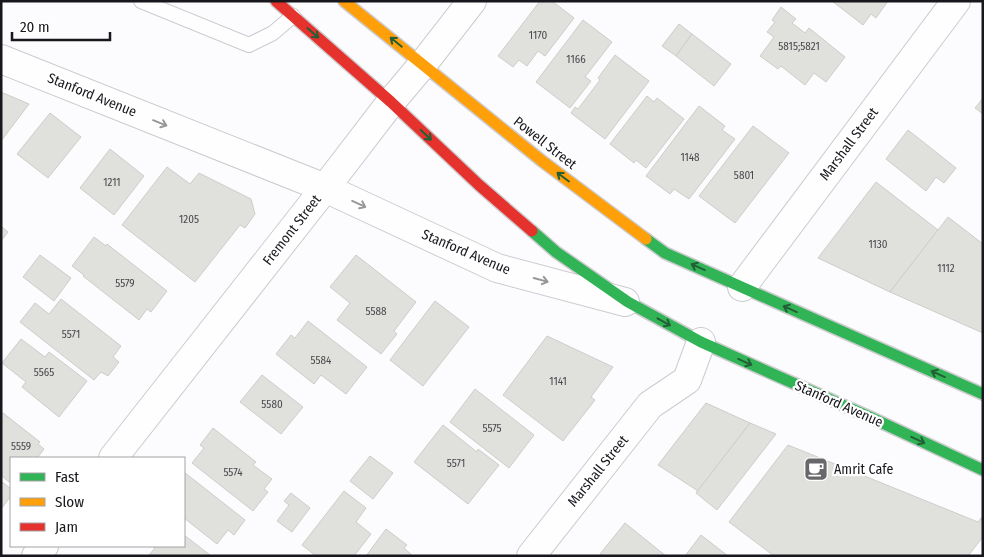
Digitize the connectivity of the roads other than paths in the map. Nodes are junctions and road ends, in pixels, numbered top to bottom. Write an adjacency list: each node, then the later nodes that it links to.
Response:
1 (141, 1): 6 (lane)
2 (276, 1): 6 (main road)
3 (344, 1): 8 (main road, Powell Street, one-way to 3)
4 (472, 1): 8 (street, Fremont Street)
5 (956, 1): 11 (street, Marshall Street)
6 (293, 16): 9 (main road, one-way to 9)
7 (1, 59): 10 (street, Stanford Avenue, one-way to 10)
8 (423, 64): 9 (street, Fremont Street); 11 (main road, Powell Street, one-way to 8)
9 (391, 102): 10 (street, Fremont Street); 12 (main road, one-way to 12)
10 (325, 188): 12 (street, Stanford Avenue, one-way to 12); 15 (street, Fremont Street)
11 (742, 287): 14 (main road, one-way to 11)
12 (628, 302): 13 (main road, Stanford Avenue, one-way to 13)
13 (701, 342): 16 (main road, Stanford Avenue, one-way to 16); 17 (street, Marshall Street)
14 (983, 394)
15 (113, 457)
16 (983, 470)
17 (531, 556)

